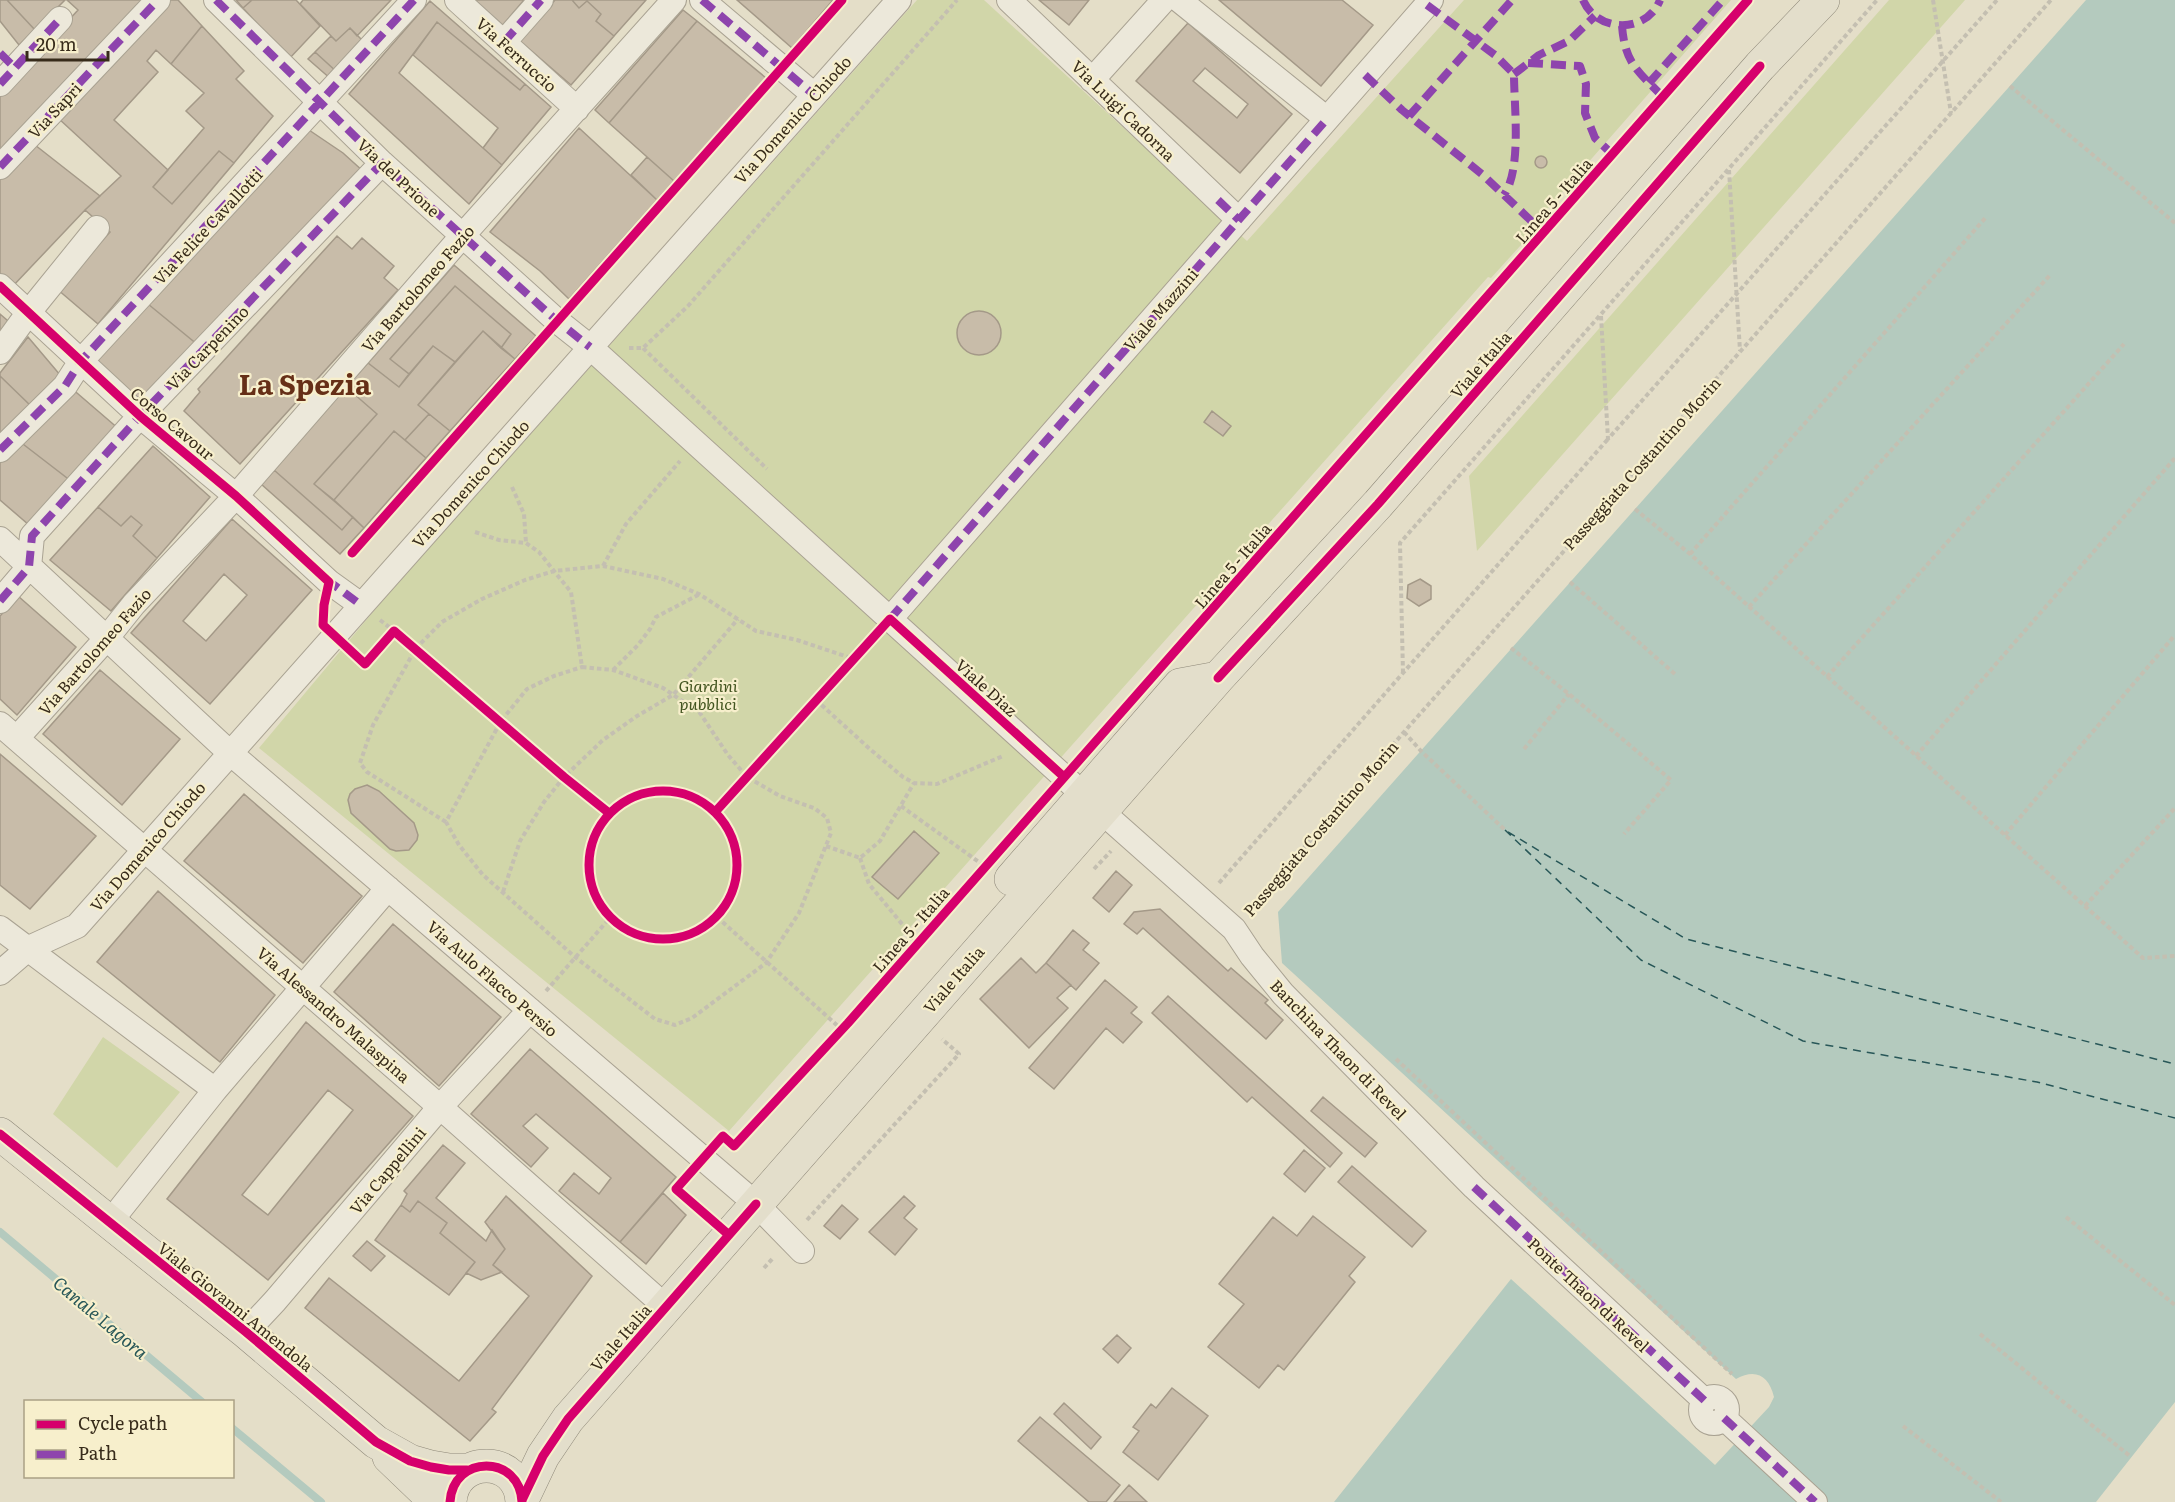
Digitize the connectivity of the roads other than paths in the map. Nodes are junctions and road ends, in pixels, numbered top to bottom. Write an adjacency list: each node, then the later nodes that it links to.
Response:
1 (158, 0): 25 (street, Via Sapri)
2 (216, 0): 21 (street, Via del Prione)
3 (414, 0): 21 (street, Via Felice Cavallotti)
4 (457, 0): 16 (street, Via Ferruccio)
5 (541, 0): 16 (street)
6 (674, 0): 22 (street, Via Bartolomeo Fazio)
7 (702, 0): 20 (street)
8 (898, 0): 20 (street, Via Domenico Chiodo)
9 (1009, 0): 19 (street, Via Luigi Cadorna)
10 (1164, 0): 19 (street)
11 (1179, 0): 23 (street)
12 (1431, 0): 23 (street, Viale Mazzini)
13 (1799, 0): 17 (main road, Viale Italia)
14 (1823, 0): 17 (main road, Viale Italia)
15 (60, 19): 18 (street)
16 (504, 42): 22 (street, Via Ferruccio)
17 (1760, 66): 45 (main road, Viale Italia)
18 (5, 68)
19 (1092, 80): 26 (street, Via Luigi Cadorna)
20 (814, 95): 31 (street, Via Domenico Chiodo)
21 (321, 103): 24 (street, Via del Prione); 33 (street, Via Felice Cavallotti)
22 (577, 109): 28 (street, Via Bartolomeo Fazio)
23 (1327, 119): 26 (street, Viale Mazzini)
24 (382, 163): 28 (street, Via del Prione); 34 (street, Via Carpenino)
25 (0, 167)
26 (1239, 220): 41 (street, Viale Mazzini)
27 (97, 228): 30 (street)
28 (463, 236): 31 (street, Via del Prione); 36 (street, Via Bartolomeo Fazio)
29 (0, 286): 30 (street, Corso Cavour)
30 (29, 312): 32 (street); 33 (street, Corso Cavour)
31 (590, 347): 40 (street, Via Domenico Chiodo); 41 (street, Viale Diaz)
32 (0, 352)
33 (81, 361): 34 (street, Corso Cavour); 35 (street, Via Felice Cavallotti)
34 (140, 416): 36 (street, Corso Cavour); 38 (street, Via Carpenino)
35 (0, 450)
36 (237, 496): 40 (street, Corso Cavour); 42 (street, Via Bartolomeo Fazio)
37 (0, 539): 38 (street, Via Aulo Flacco Persio)
38 (29, 567): 39 (street); 42 (street, Via Aulo Flacco Persio)
39 (0, 601)
40 (361, 605): 44 (street, Via Domenico Chiodo)
41 (890, 619): 45 (street, Viale Diaz)
42 (106, 639): 43 (street, Via Bartolomeo Fazio); 44 (street, Via Aulo Flacco Persio)
43 (8, 731): 46 (street, Via Alessandro Malaspina)
44 (229, 752): 46 (street, Via Domenico Chiodo); 47 (street, Via Aulo Flacco Persio)
45 (1092, 803): 56 (street, Banchina Thaon di Revel); 57 (main road, Viale Italia)
46 (145, 850): 49 (street, Via Domenico Chiodo); 51 (street, Via Alessandro Malaspina)
47 (388, 888): 51 (street); 52 (street, Via Aulo Flacco Persio)
48 (0, 928): 49 (street)
49 (29, 948): 50 (street, Via Domenico Chiodo); 53 (street)
50 (0, 973)
51 (304, 988): 53 (street); 54 (street, Via Alessandro Malaspina)
52 (530, 1010): 54 (street, Via Cappellini); 57 (street, Via Aulo Flacco Persio)
53 (215, 1090): 58 (street)
54 (440, 1107): 60 (street, Via Alessandro Malaspina); 61 (street, Via Cappellini)
55 (0, 1134): 58 (main road, Viale Giovanni Amendola)
56 (1473, 1187): 68 (street, Ponte Thaon di Revel)
57 (756, 1204): 59 (street, Via Aulo Flacco Persio); 60 (main road, Viale Italia)
58 (110, 1222): 61 (main road, Viale Giovanni Amendola)
59 (796, 1244)
60 (666, 1307): 62 (main road, Viale Italia)
61 (246, 1332): 63 (main road, Viale Giovanni Amendola)
62 (568, 1419): 64 (main road, Viale Italia); 65 (main road, Viale Italia)
63 (376, 1442): 64 (main road, Viale Giovanni Amendola); 66 (main road, Viale Giovanni Amendola)
64 (480, 1468): 65 (main road); 67 (main road)
65 (522, 1501)
66 (436, 1502)
67 (450, 1502)
68 (1815, 1502)

